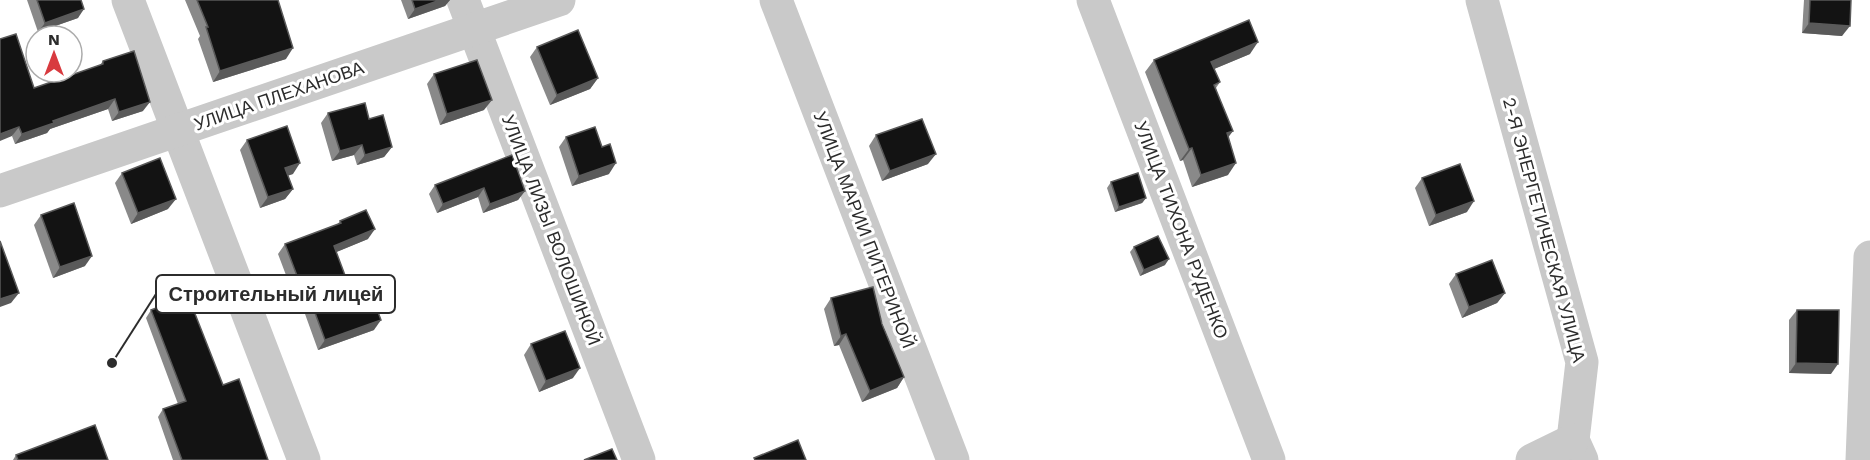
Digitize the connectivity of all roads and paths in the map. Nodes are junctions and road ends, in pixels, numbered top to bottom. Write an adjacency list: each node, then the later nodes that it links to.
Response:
1 (128, 0): 7 (street)
2 (559, 0): 6 (street, УЛИЦА ПЛЕХАНОВА)
3 (776, 0): 13 (street, УЛИЦА МАРИИ ПИТЕРИНОЙ)
4 (1093, 0): 14 (street, УЛИЦА ТИХОНА РУДЕНКО)
5 (1482, 0): 10 (street, 2-Я ЭНЕРГЕТИЧЕСКАЯ УЛИЦА)
6 (468, 15): 7 (street, УЛИЦА ПЛЕХАНОВА); 12 (street, УЛИЦА ЛИЗЫ ВОЛОШИНОЙ)
7 (177, 131): 8 (street, УЛИЦА ПЛЕХАНОВА); 11 (street)
8 (0, 191)
9 (1870, 257): 16 (street)
10 (1577, 450): 15 (street)
11 (304, 460)
12 (639, 460)
13 (953, 460)
14 (1269, 460)
15 (1532, 460)
16 (1862, 460)

